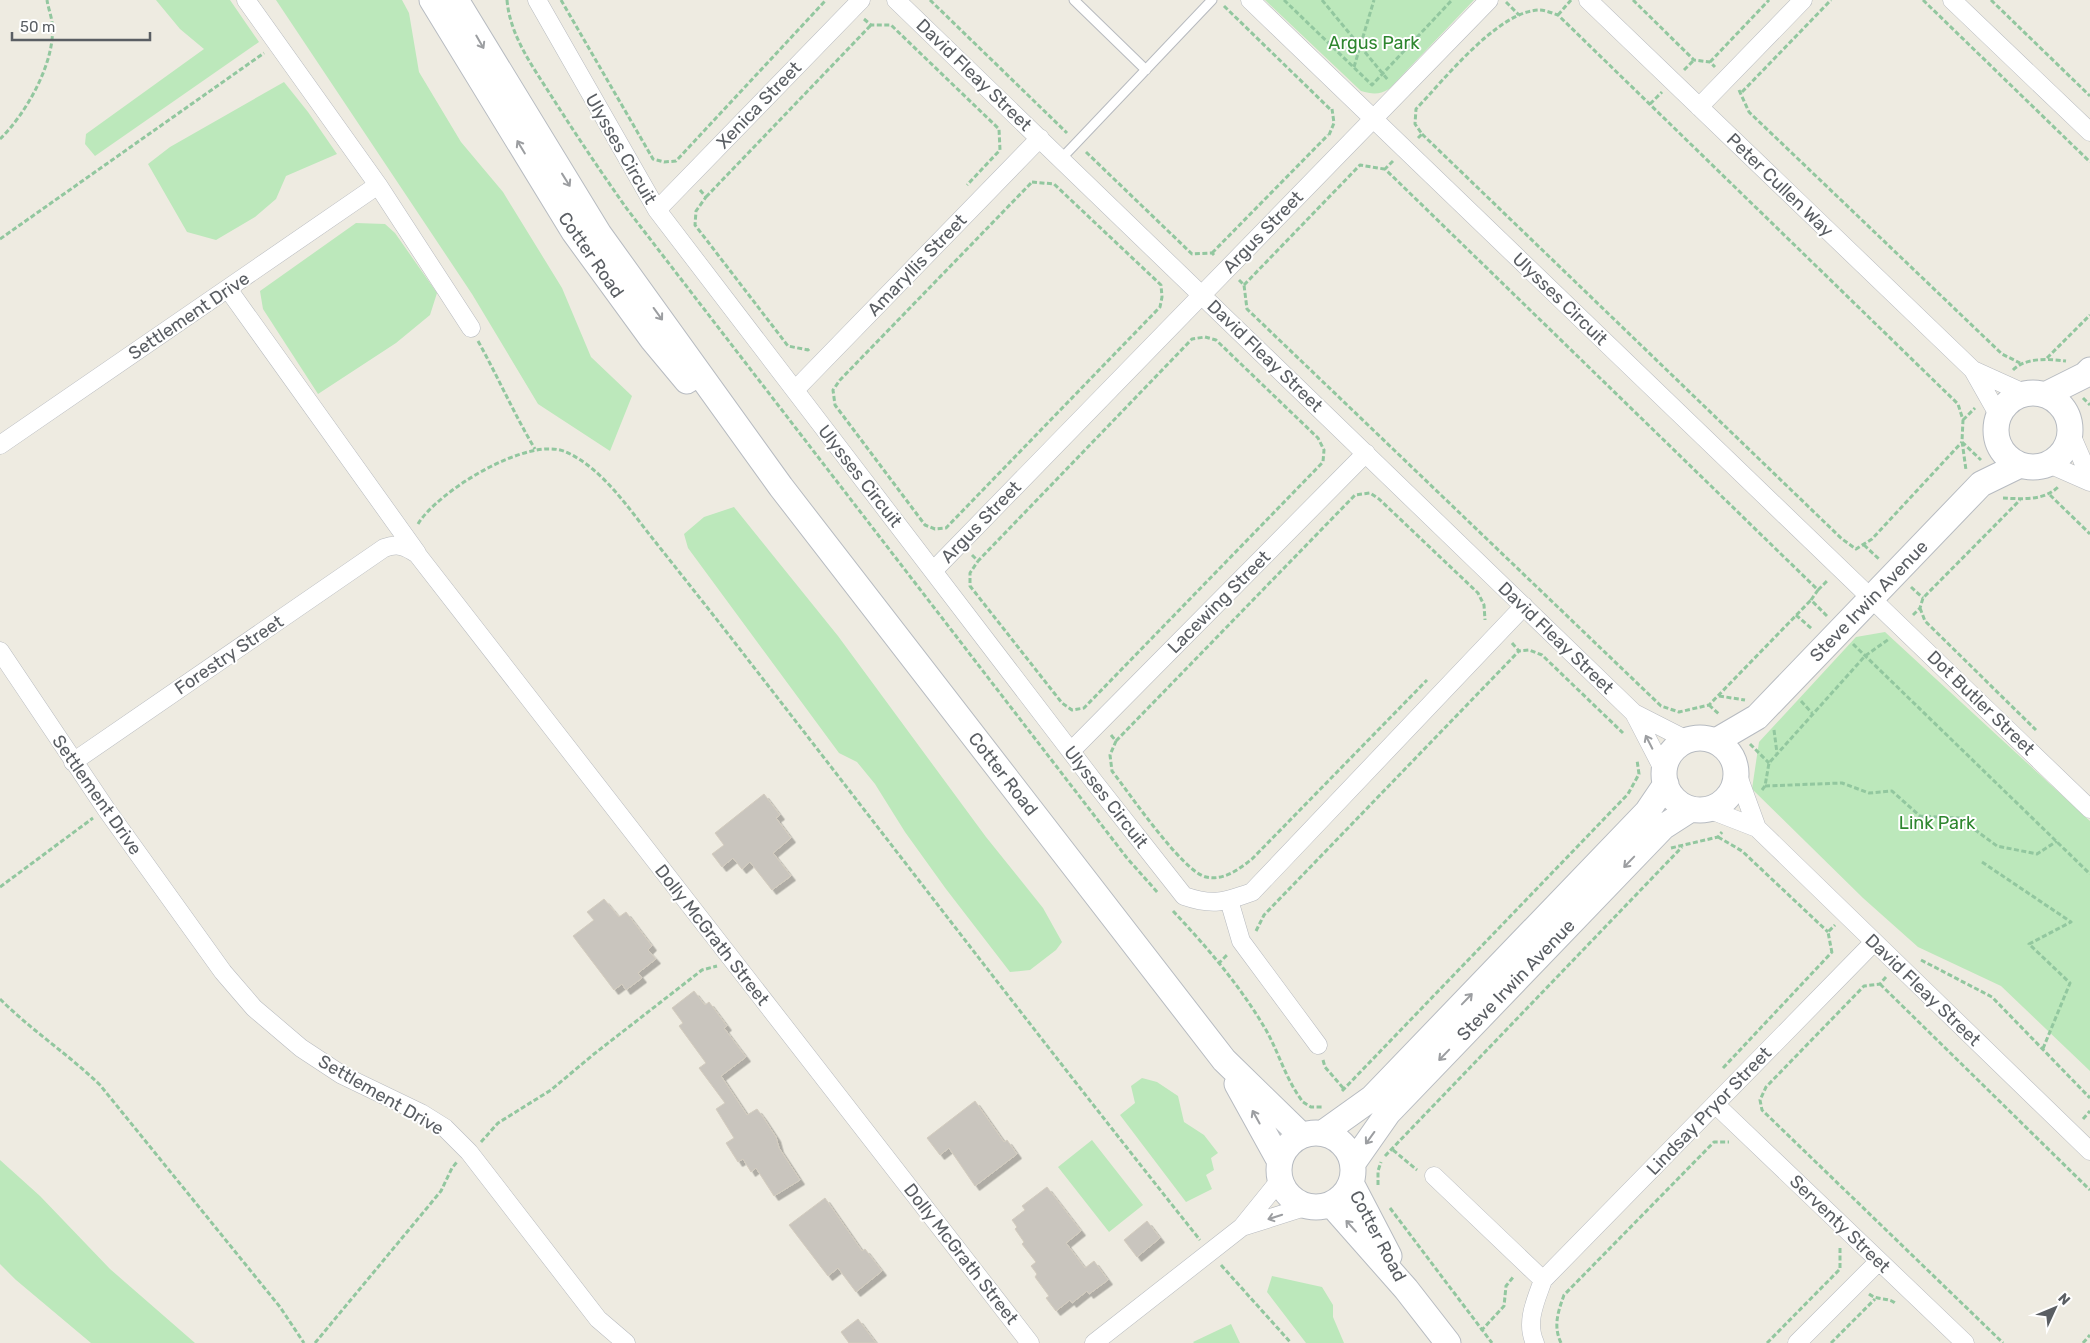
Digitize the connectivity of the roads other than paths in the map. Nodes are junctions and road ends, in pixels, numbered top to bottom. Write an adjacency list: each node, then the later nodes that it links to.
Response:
1 (246, 0): 20 (street)
2 (432, 0): 39 (main road, Cotter Road, one-way to 2)
3 (456, 0): 39 (main road, Cotter Road, one-way to 39)
4 (537, 0): 21 (street, Ulysses Circuit)
5 (896, 0): 18 (street, David Fleay Street)
6 (1074, 0): 14 (lane)
7 (1212, 0): 14 (lane)
8 (1250, 0): 16 (street, Ulysses Circuit)
9 (1489, 0): 16 (street, Argus Street)
10 (1588, 0): 15 (street, Peter Cullen Way)
11 (1803, 0): 15 (street)
12 (1952, 0): 17 (street)
13 (857, 5): 21 (street, Xenica Street)
14 (1146, 70): 19 (lane)
15 (1699, 107): 25 (street, Peter Cullen Way)
16 (1373, 119): 23 (street, Argus Street); 42 (street, Ulysses Circuit)
17 (2090, 132)
18 (1040, 138): 19 (street, David Fleay Street); 27 (street, Amaryllis Street)
19 (1062, 159): 23 (street, David Fleay Street)
20 (378, 185): 22 (street, Settlement Drive); 24 (street)
21 (657, 210): 27 (street, Ulysses Circuit)
22 (228, 289): 32 (street, Settlement Drive); 40 (street, Dolly McGrath Street)
23 (1202, 295): 33 (street, David Fleay Street); 41 (street, Argus Street)
24 (471, 328)
25 (1973, 370): 28 (street, Peter Cullen Way); 29 (street, Peter Cullen Way)
26 (2087, 372): 28 (main road); 30 (main road)
27 (795, 390): 41 (street, Ulysses Circuit)
28 (2035, 394): 29 (main road); 30 (main road, Peter Cullen Way)
29 (1999, 416): 31 (main road)
30 (2069, 426): 34 (main road); 36 (street, Peter Cullen Way)
31 (1997, 442): 35 (main road); 38 (main road, Steve Irwin Avenue)
32 (0, 445)
33 (1366, 453): 43 (street, David Fleay Street); 49 (street, Lacewing Street)
34 (2049, 464): 35 (main road); 37 (street)
35 (2020, 465): 38 (main road, Steve Irwin Avenue)
36 (2090, 478)
37 (2090, 482)
38 (1981, 484): 42 (main road, Steve Irwin Avenue)
39 (781, 487): 59 (main road, Cotter Road)
40 (417, 554): 50 (street, Forestry Street); 72 (street, Dolly McGrath Street)
41 (933, 571): 49 (street, Ulysses Circuit)
42 (1871, 598): 46 (main road, Steve Irwin Avenue); 54 (street, Dot Butler Street)
43 (1524, 606): 45 (street, David Fleay Street); 56 (street, Ulysses Circuit)
44 (0, 651): 50 (street, Settlement Drive)
45 (1634, 712): 47 (street, David Fleay Street); 52 (street, David Fleay Street, one-way to 45)
46 (1757, 717): 48 (main road, Steve Irwin Avenue); 51 (main road, Steve Irwin Avenue)
47 (1687, 740): 48 (main road); 52 (main road)
48 (1716, 741): 51 (main road)
49 (1071, 751): 56 (street, Ulysses Circuit)
50 (73, 762): 71 (street, Settlement Drive)
51 (1736, 768): 53 (main road); 55 (street, David Fleay Street)
52 (1665, 778): 53 (main road); 61 (main road, Steve Irwin Avenue, one-way to 52)
53 (1699, 809): 55 (street, David Fleay Street); 64 (main road, Steve Irwin Avenue, one-way to 64)
54 (2090, 809)
55 (1756, 828): 57 (street, David Fleay Street)
56 (1229, 900): 58 (street)
57 (1874, 942): 60 (street, Lindsay Pryor Street); 62 (street, David Fleay Street)
58 (1318, 1045)
59 (1224, 1060): 61 (main road, Cotter Road); 63 (main road, Cotter Road, one-way to 59)
60 (1715, 1104): 68 (street, Serventy Street); 69 (street, Lindsay Pryor Street)
61 (1312, 1134): 63 (main road); 64 (main road)
62 (2090, 1151)
63 (1280, 1170): 66 (main road); 67 (street)
64 (1352, 1173): 66 (main road); 70 (main road, Cotter Road)
65 (1434, 1176): 69 (street)
66 (1320, 1205): 67 (street, one-way to 67); 70 (main road, Cotter Road, one-way to 66)
67 (1242, 1227): 73 (street)
68 (1879, 1261): 76 (street); 77 (street, Serventy Street)
69 (1543, 1280): 75 (street, Lindsay Pryor Street)
70 (1406, 1289): 74 (main road, Cotter Road)
71 (626, 1343)
72 (1030, 1343)
73 (1094, 1343)
74 (1448, 1343)
75 (1535, 1343)
76 (1797, 1343)
77 (1965, 1343)

